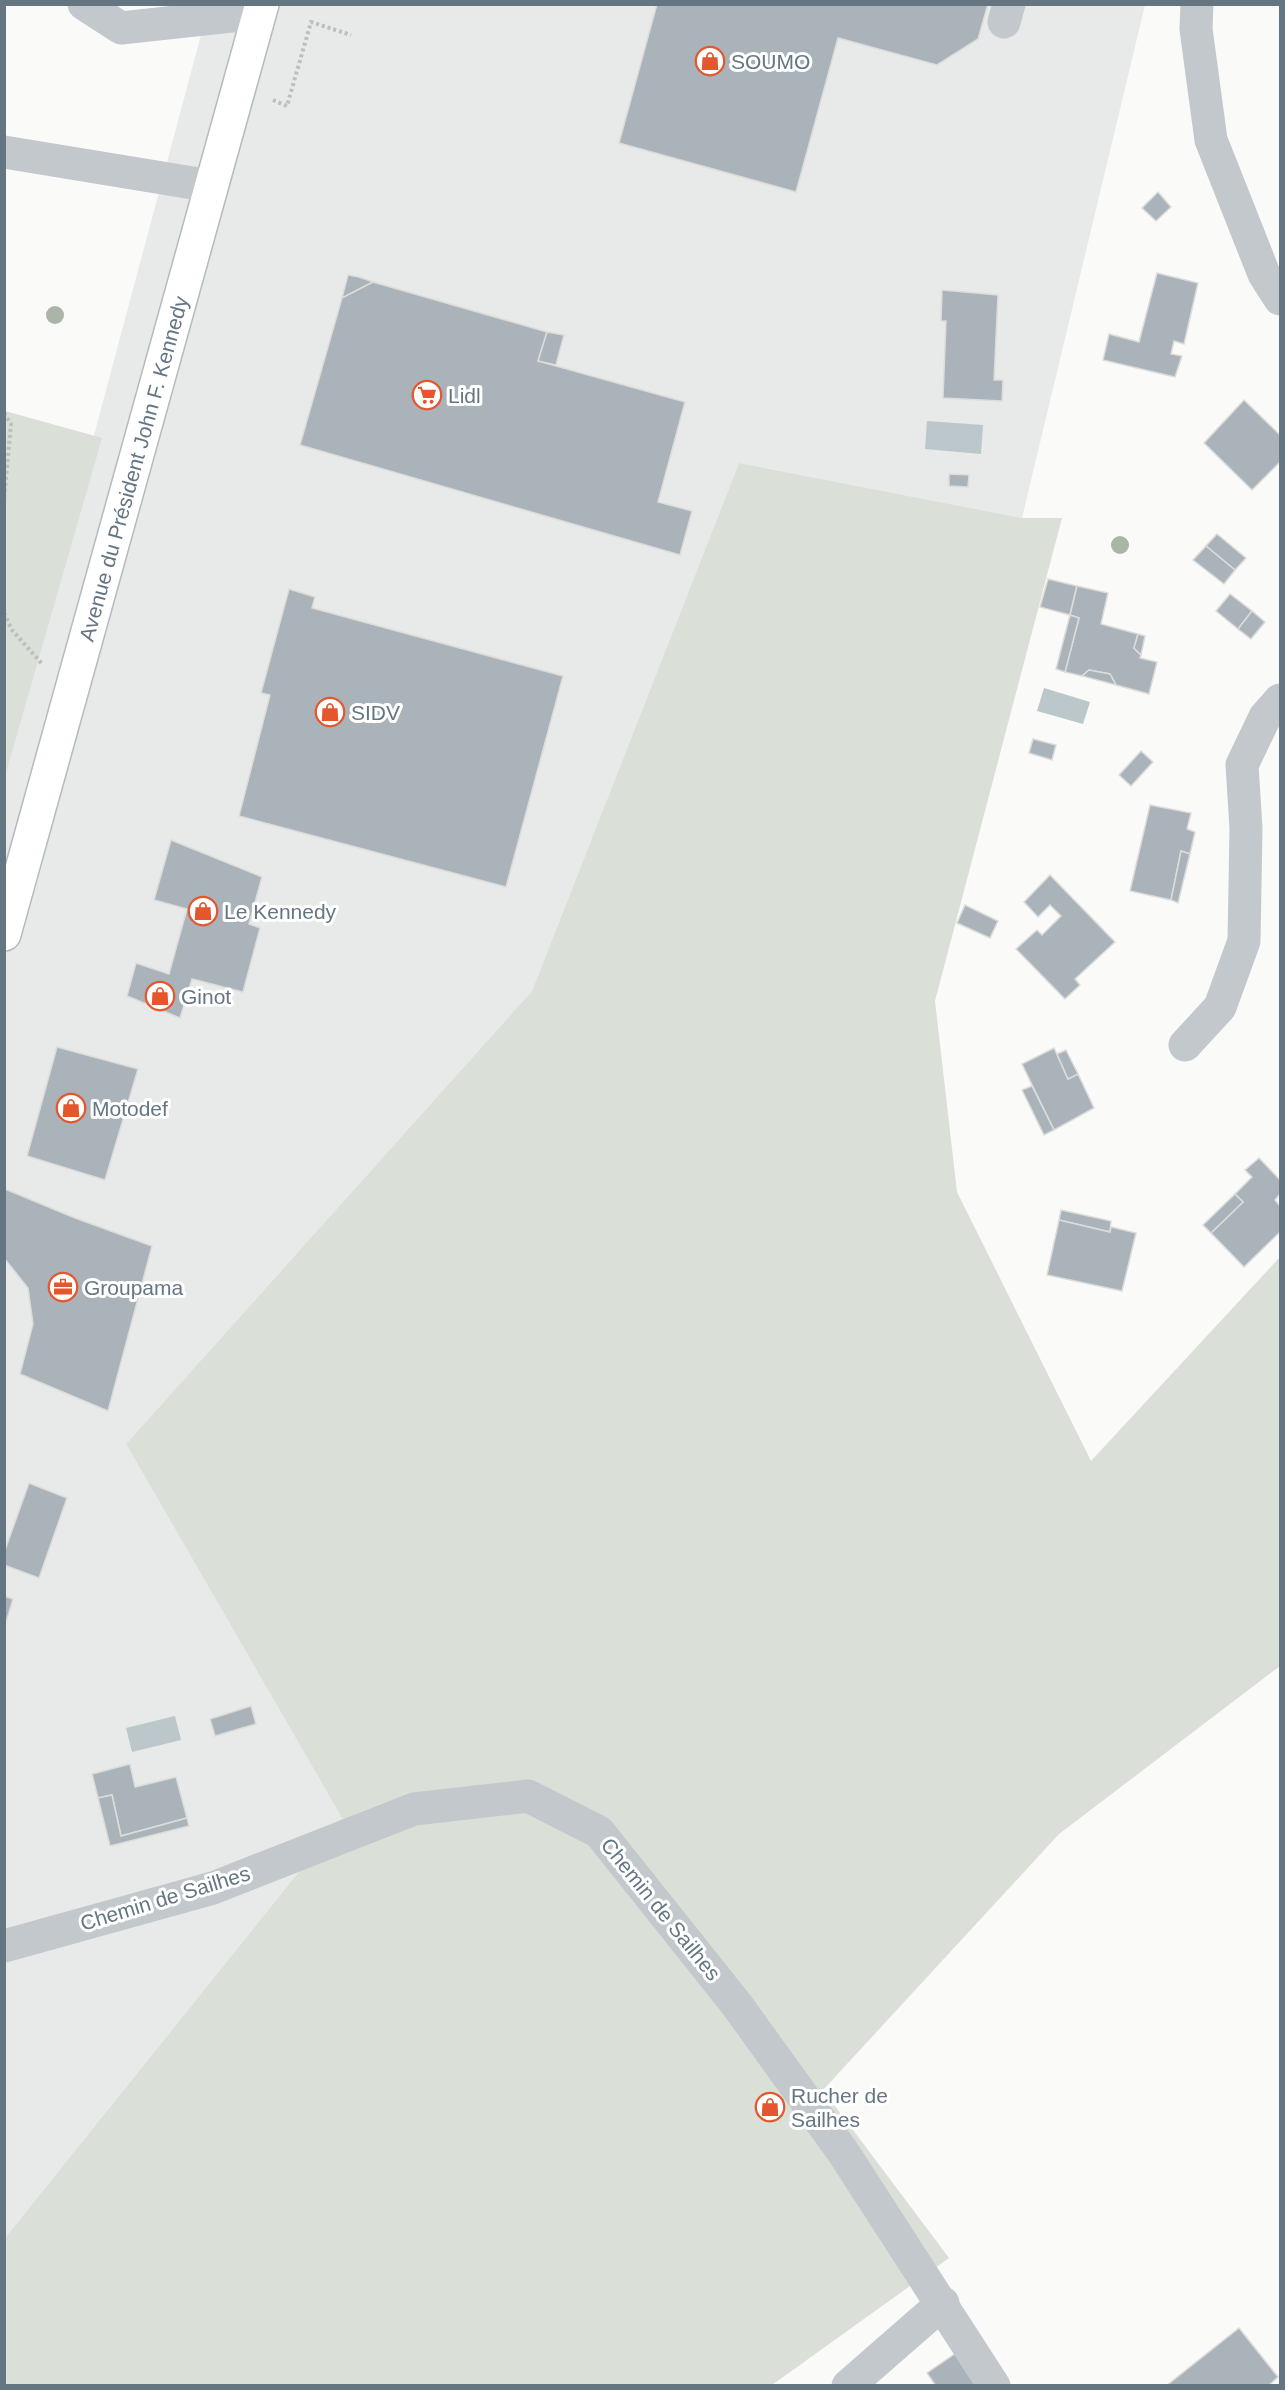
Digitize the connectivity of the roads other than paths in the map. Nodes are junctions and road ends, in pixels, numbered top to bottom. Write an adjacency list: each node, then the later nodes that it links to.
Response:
1 (84, 4): 3 (street)
2 (1197, 4): 6 (street)
3 (260, 9): 5 (main road, Avenue du Président John F. Kennedy)
4 (4, 152): 5 (street)
5 (212, 186): 8 (main road, Avenue du Président John F. Kennedy)
6 (1281, 299)
7 (1281, 700): 9 (street)
8 (4, 934)
9 (1185, 1045)
10 (4, 1946): 11 (street, Chemin de Sailhes)
11 (943, 2303): 12 (street); 13 (street, Chemin de Sailhes)
12 (848, 2385)
13 (994, 2385)

